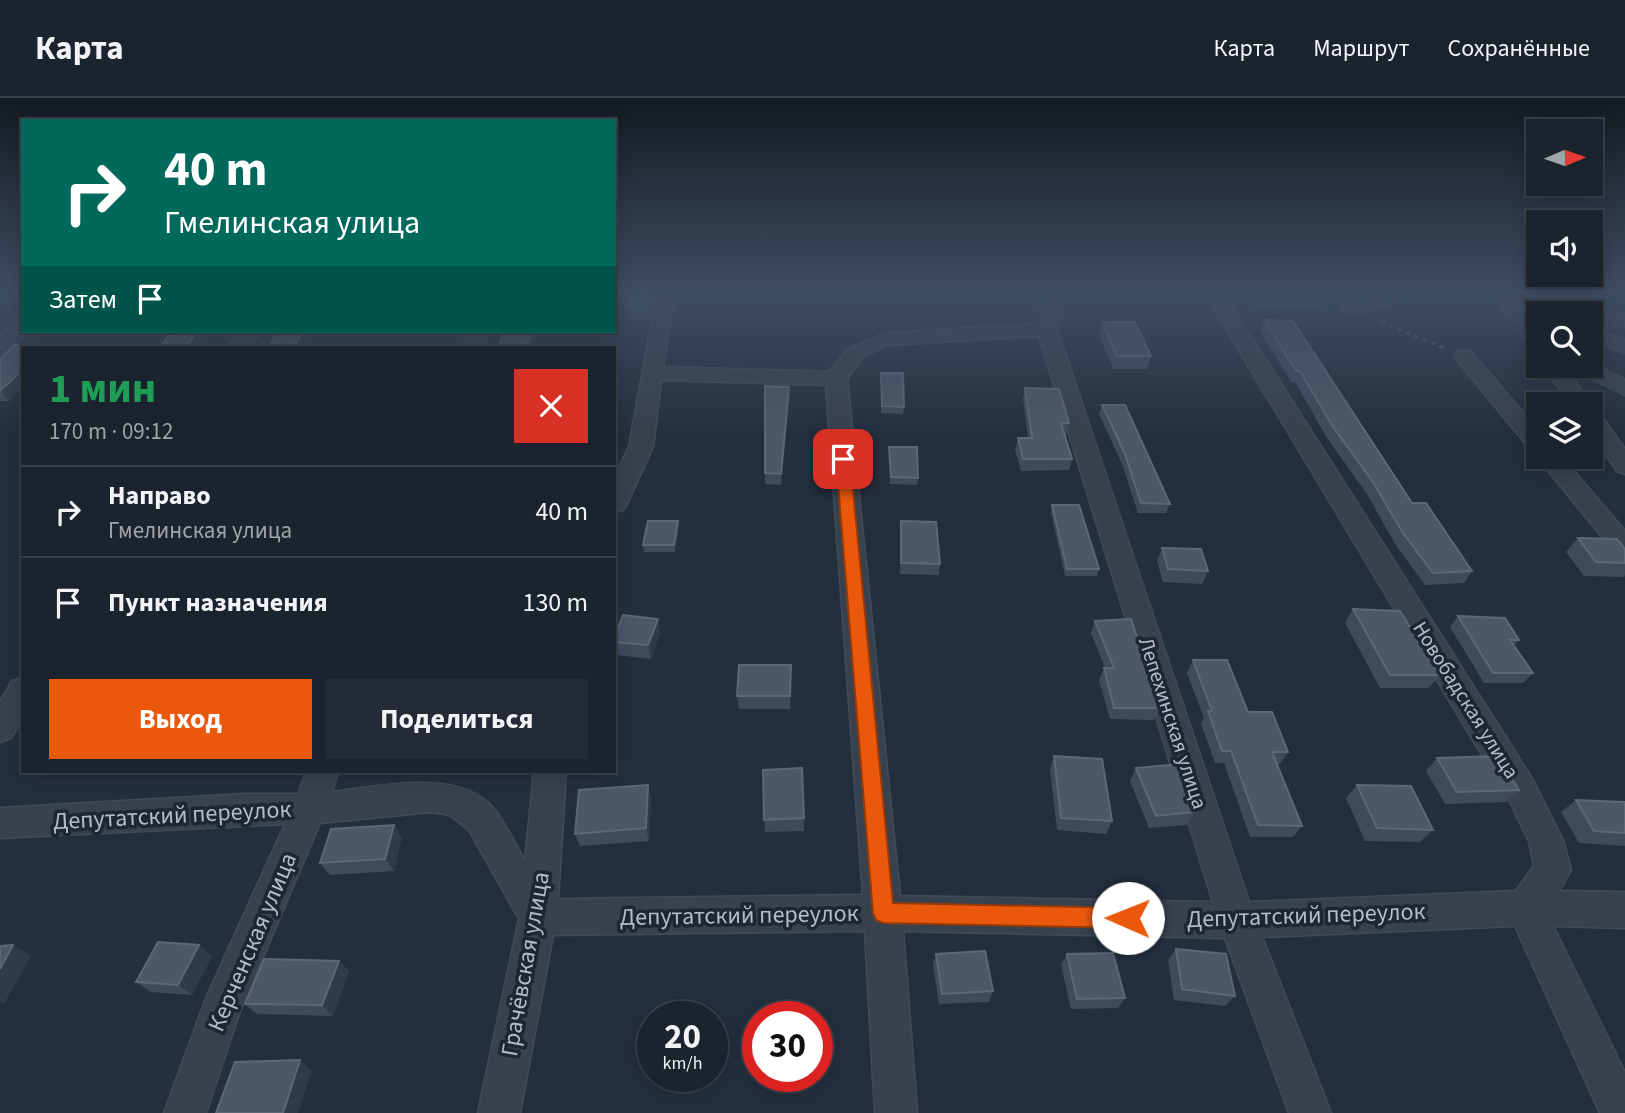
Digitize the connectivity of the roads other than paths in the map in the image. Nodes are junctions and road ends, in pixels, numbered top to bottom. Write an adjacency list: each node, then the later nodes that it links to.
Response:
1 (657, 339): 8 (street)
2 (885, 339): 10 (street)
3 (1050, 339): 28 (street, Лепехинская улица)
4 (1243, 339): 24 (street, Новобадская улица)
5 (1605, 339): 6 (street)
6 (1625, 347)
7 (1464, 356): 12 (street)
8 (651, 373): 10 (street); 16 (street)
9 (1603, 377): 11 (street)
10 (836, 379): 26 (street)
11 (1625, 388)
12 (1526, 430)
13 (1603, 435): 14 (street)
14 (1625, 466)
15 (1559, 469): 17 (street)
16 (616, 500)
17 (1625, 548)
18 (21, 693): 19 (street)
19 (0, 729)
20 (322, 773): 22 (street, Керченская улица)
21 (550, 773): 27 (street, Грачёвская улица)
22 (309, 809): 23 (street, Депутатский переулок); 27 (street, Депутатский переулок); 29 (street, Керченская улица)
23 (0, 823)
24 (1525, 908): 25 (street, Депутатский переулок); 28 (street, Депутатский переулок); 33 (street)
25 (1625, 910)
26 (883, 913): 27 (street, Депутатский переулок); 28 (street, Депутатский переулок); 31 (street)
27 (538, 917): 30 (street, Грачёвская улица)
28 (1237, 920): 32 (street, Лепехинская улица)
29 (185, 1113)
30 (499, 1113)
31 (896, 1113)
32 (1310, 1113)
33 (1622, 1113)

